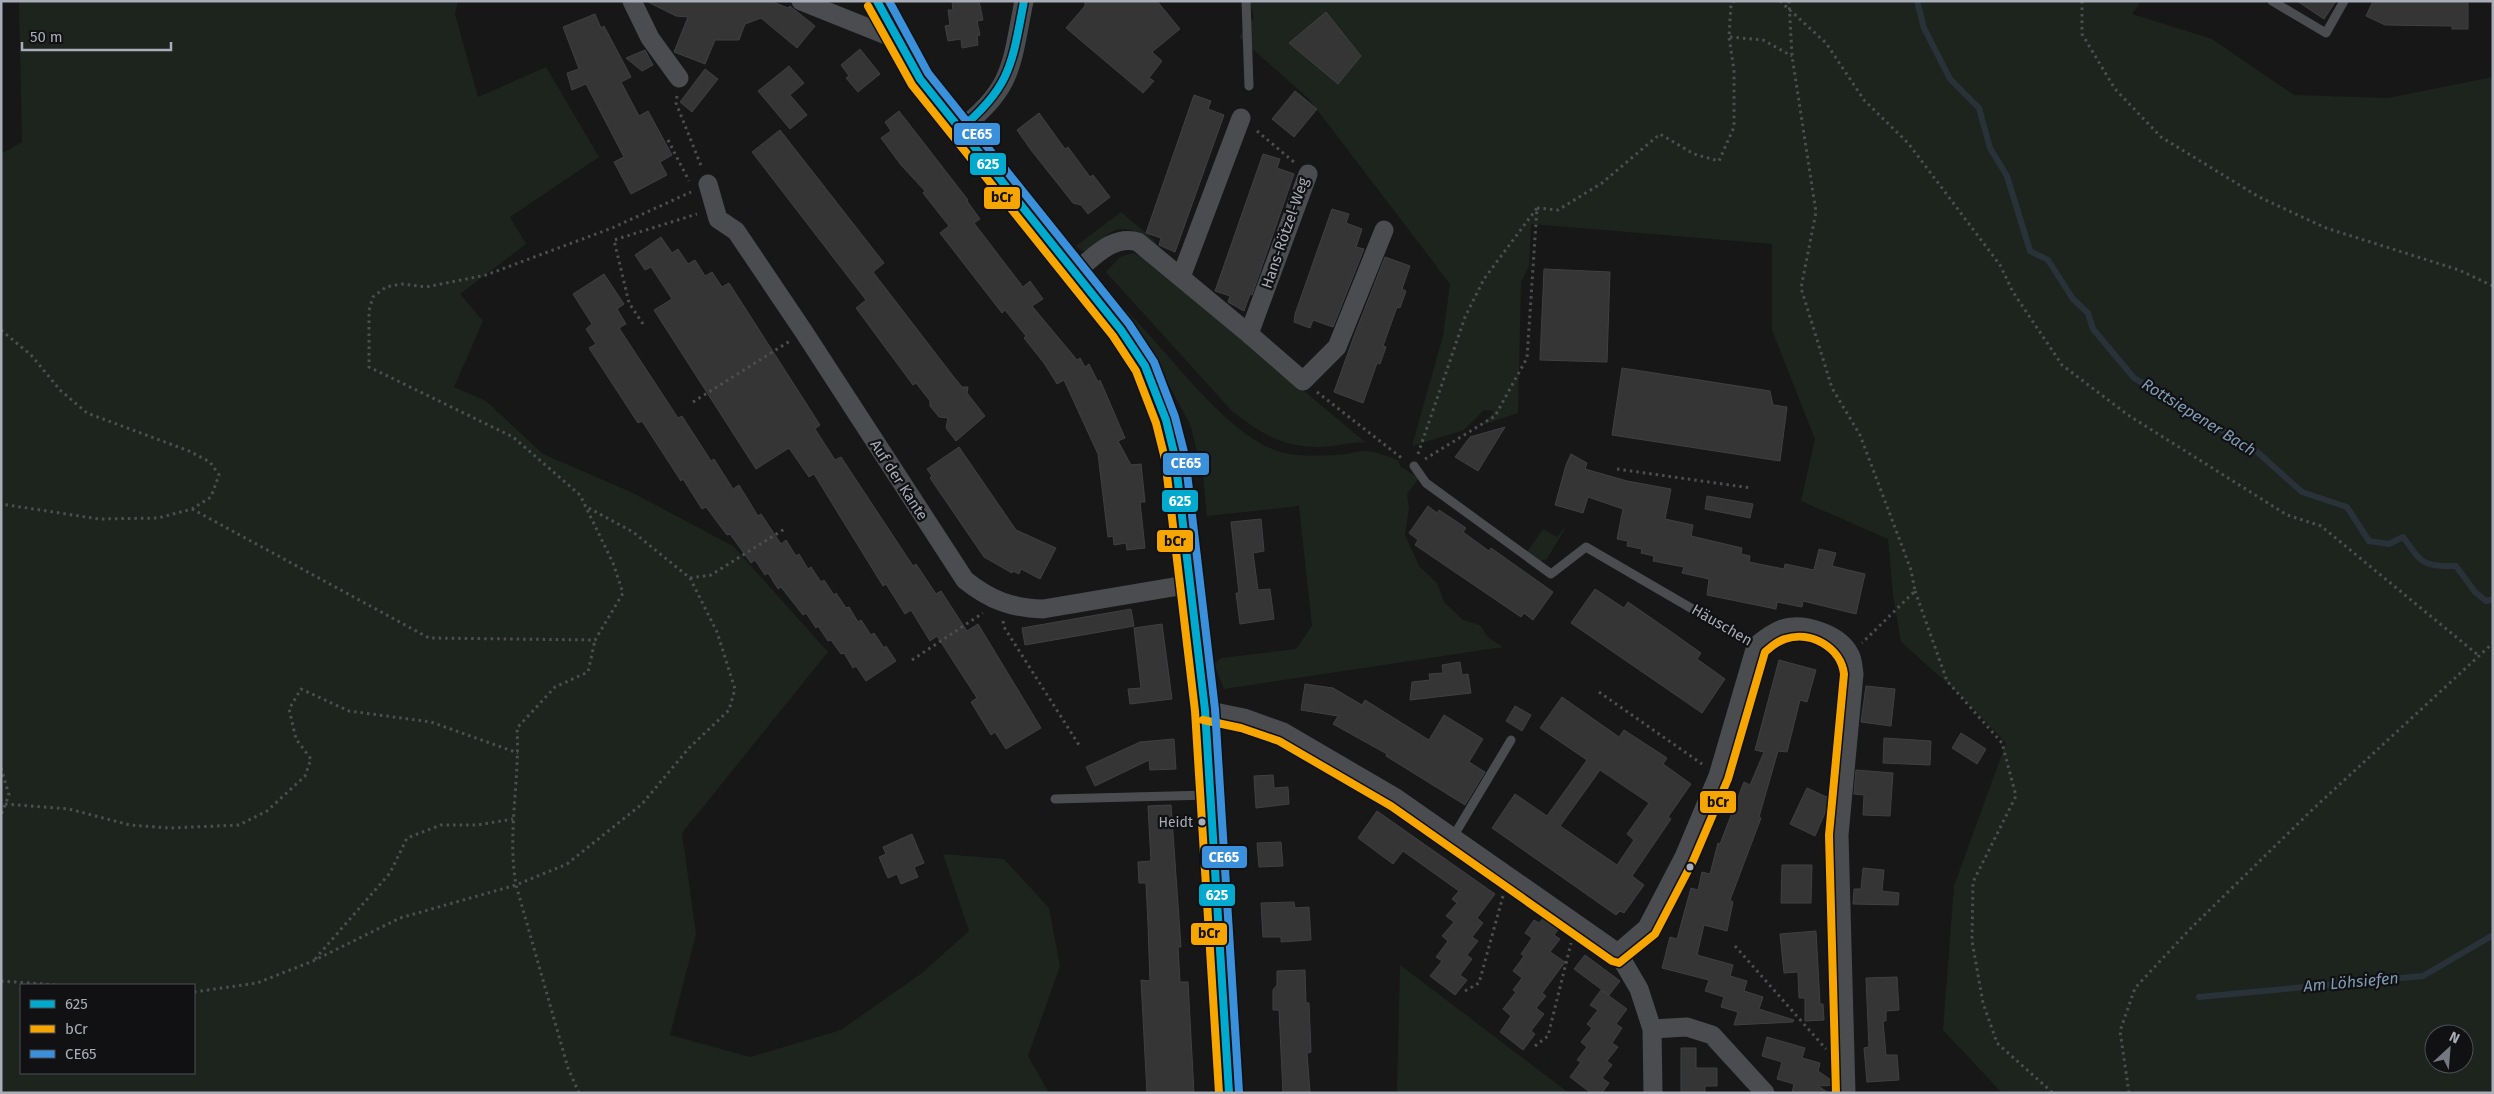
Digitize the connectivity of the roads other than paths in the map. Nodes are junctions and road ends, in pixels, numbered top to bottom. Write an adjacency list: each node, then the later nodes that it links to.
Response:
1 (632, 1): 9 (street)
2 (802, 1): 8 (street)
3 (877, 1): 8 (street)
4 (1024, 1): 12 (street)
5 (1246, 1): 10 (lane)
6 (2272, 1): 7 (lane)
7 (2344, 1)
8 (896, 39): 12 (street)
9 (679, 78)
10 (1249, 86)
11 (1241, 118): 17 (street)
12 (959, 130): 16 (street)
13 (1308, 174): 18 (street, Hans-Rötzel-Weg)
14 (707, 182): 20 (street, Auf der Kante)
15 (1384, 230): 18 (street)
16 (1075, 272): 17 (street); 20 (street)
17 (1180, 277): 18 (street)
18 (1249, 334)
19 (1414, 466): 21 (lane, Häuschen)
20 (1191, 584): 22 (street)
21 (1756, 646): 27 (street); 32 (street, Häuschen)
22 (1205, 710): 24 (street); 26 (street)
23 (1511, 740): 26 (lane)
24 (1212, 795): 25 (lane); 29 (street)
25 (1054, 798)
26 (1452, 837): 27 (street)
27 (1618, 953): 28 (street)
28 (1652, 1029): 30 (street); 31 (street)
29 (1229, 1093)
30 (1653, 1093)
31 (1765, 1093)
32 (1846, 1093)

